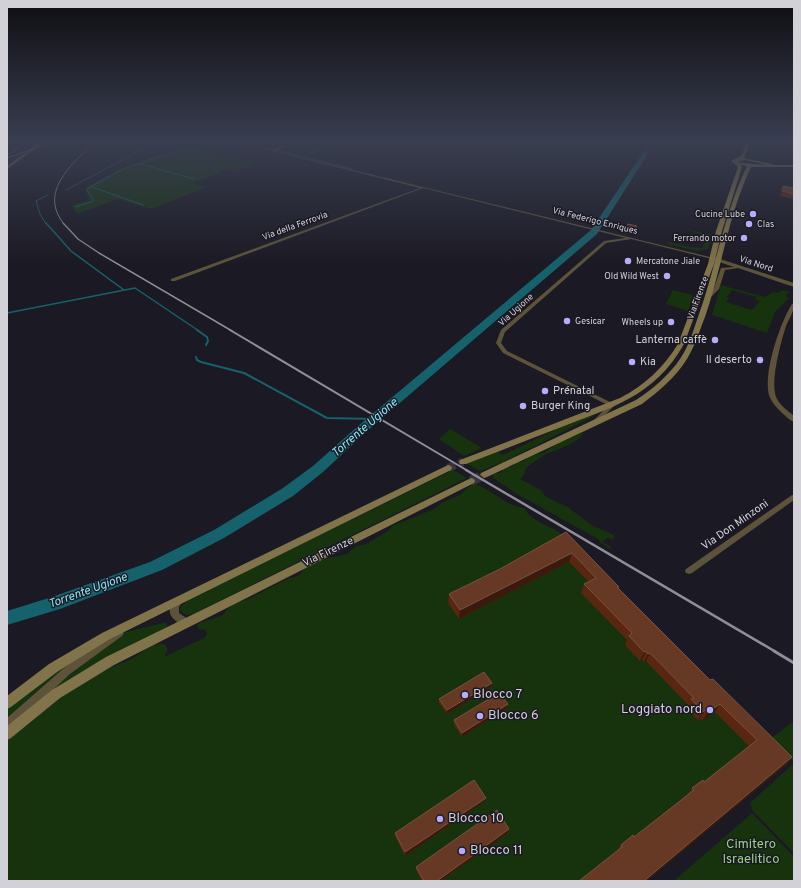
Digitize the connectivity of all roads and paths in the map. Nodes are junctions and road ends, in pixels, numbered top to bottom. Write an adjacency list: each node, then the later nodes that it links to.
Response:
1 (399, 182): 4 (street, Via Federigo Enriques)
2 (735, 182): 6 (main road, Via Firenze)
3 (741, 182): 8 (main road, Via Firenze)
4 (422, 188): 5 (street, Via Federigo Enriques); 10 (street, Via della Ferrovia)
5 (637, 239): 7 (street, Via Federigo Enriques); 14 (street, Via Ugione)
6 (714, 252): 7 (street, Via Federigo Enriques); 8 (main road, Via Firenze)
7 (695, 254): 8 (street, Via Federigo Enriques)
8 (716, 259): 9 (street, Via Nord); 12 (main road, Via Firenze); 14 (main road, Via Firenze)
9 (747, 270): 11 (street, Via Nord); 12 (street, Via Firenze)
10 (173, 280)
11 (794, 284)
12 (709, 296): 16 (main road, Via Firenze)
13 (794, 305): 15 (street)
14 (612, 405): 16 (street, Via Firenze); 17 (main road, Via Firenze)
15 (794, 420)
16 (596, 421): 19 (main road, Via Firenze)
17 (463, 462)
18 (448, 468): 23 (main road, Via Firenze)
19 (484, 475)
20 (472, 481): 24 (main road, Via Firenze)
21 (794, 497): 22 (street, Via Don Minzoni)
22 (689, 571)
23 (179, 600): 24 (street); 25 (main road, Via Firenze)
24 (185, 622): 28 (main road, Via Firenze)
25 (129, 625): 26 (main road, Via Firenze); 27 (street, Via Firenze)
26 (7, 703)
27 (7, 725)
28 (7, 734)

